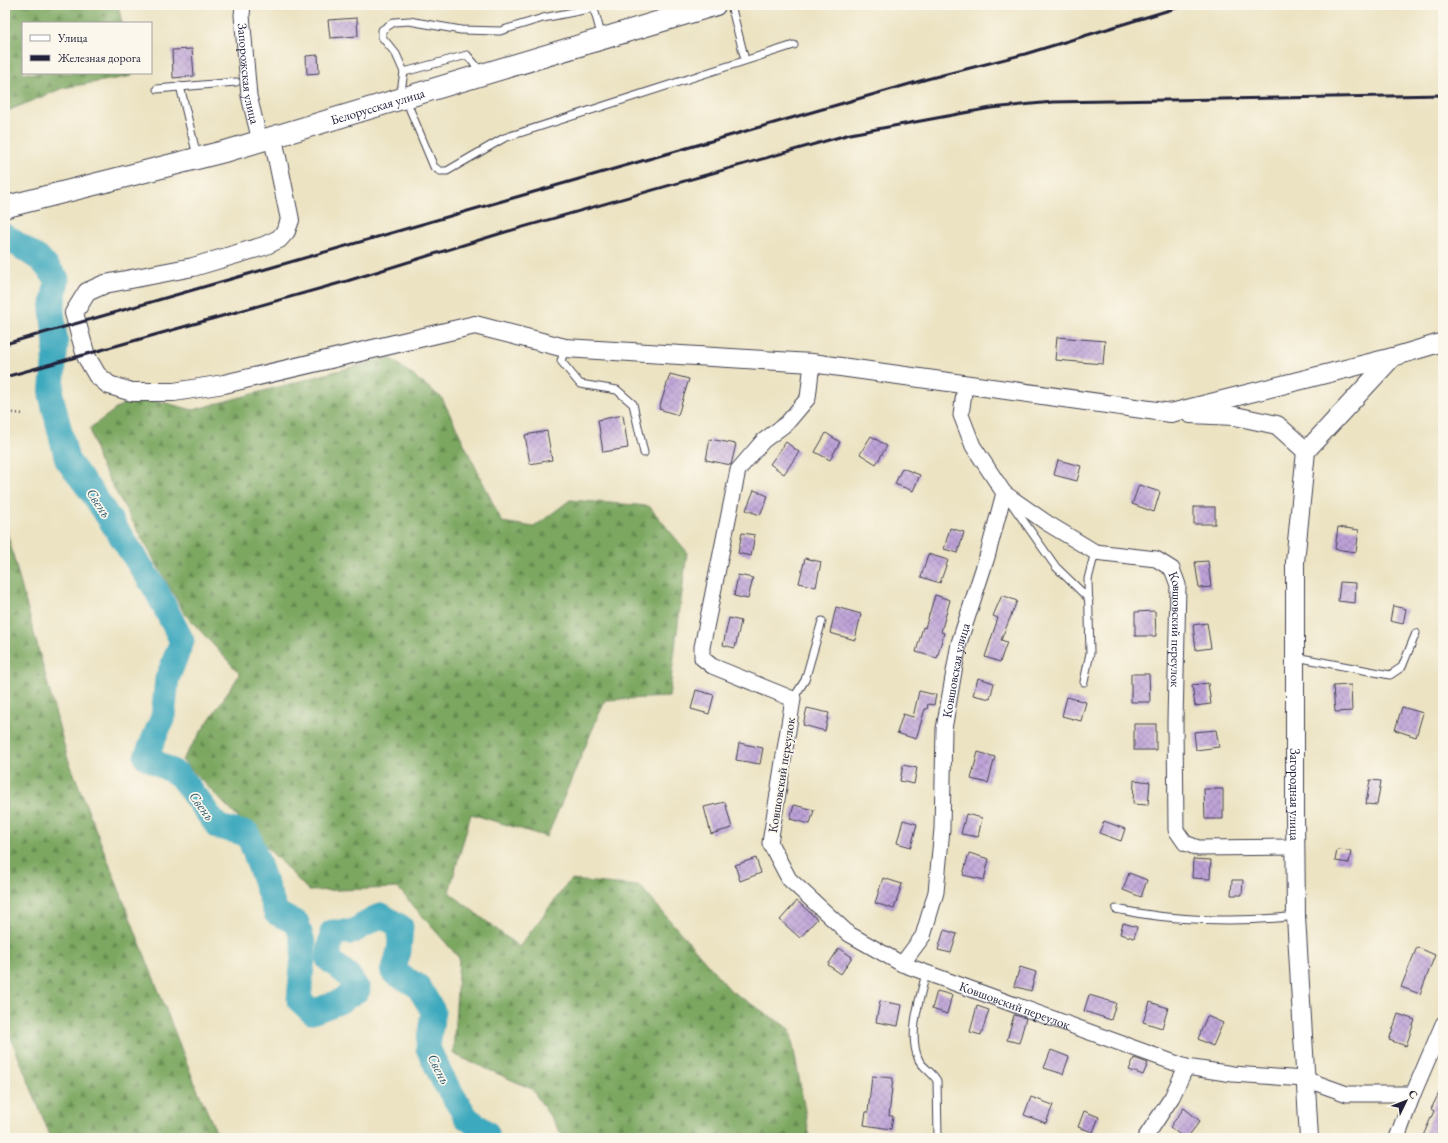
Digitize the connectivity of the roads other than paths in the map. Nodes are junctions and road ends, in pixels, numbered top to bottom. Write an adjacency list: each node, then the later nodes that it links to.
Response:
1 (243, 5): 14 (street, Запорожская улица)
2 (715, 5): 5 (main road, Белорусская улица)
3 (731, 5): 7 (lane)
4 (593, 7): 5 (lane); 8 (lane)
5 (602, 39): 9 (main road, Белорусская улица)
6 (794, 45): 7 (lane)
7 (745, 60): 13 (lane)
8 (404, 72): 9 (lane); 13 (lane)
9 (484, 74): 13 (main road, Белорусская улица)
10 (236, 82): 11 (lane)
11 (180, 86): 12 (lane); 15 (lane)
12 (157, 89)
13 (403, 99): 14 (main road, Белорусская улица)
14 (266, 139): 15 (main road, Белорусская улица); 18 (street)
15 (198, 158): 16 (main road, Белорусская улица)
16 (5, 207)
17 (1443, 342): 19 (street)
18 (565, 348): 20 (street); 24 (lane)
19 (1393, 357): 22 (street); 23 (street)
20 (812, 363): 21 (street); 32 (street, Ковшовский переулок)
21 (965, 385): 22 (street); 25 (street)
22 (1171, 413): 23 (street)
23 (1306, 451): 30 (street, Загородная улица)
24 (644, 453)
25 (1004, 493): 26 (street, Ковшовский переулок); 27 (lane); 36 (street, Ковшовская улица)
26 (1095, 552): 27 (lane); 33 (street, Ковшовский переулок)
27 (1089, 599): 31 (lane)
28 (822, 621): 32 (lane)
29 (1416, 632): 30 (lane)
30 (1294, 656): 33 (street, Загородная улица)
31 (1084, 682)
32 (793, 699): 36 (street, Ковшовский переулок)
33 (1295, 847): 35 (street, Загородная улица)
34 (1116, 909): 35 (lane)
35 (1296, 916): 40 (street, Загородная улица)
36 (902, 964): 37 (street, Ковшовский переулок)
37 (926, 973): 39 (street, Ковшовский переулок); 42 (lane)
38 (1443, 1024): 41 (street)
39 (1186, 1067): 40 (street, Ковшовский переулок); 43 (street)
40 (1305, 1079): 41 (street, Ковшовский переулок); 44 (street, Загородная улица)
41 (1413, 1094): 45 (street)
42 (938, 1138)
43 (1145, 1138)
44 (1309, 1138)
45 (1397, 1138)

